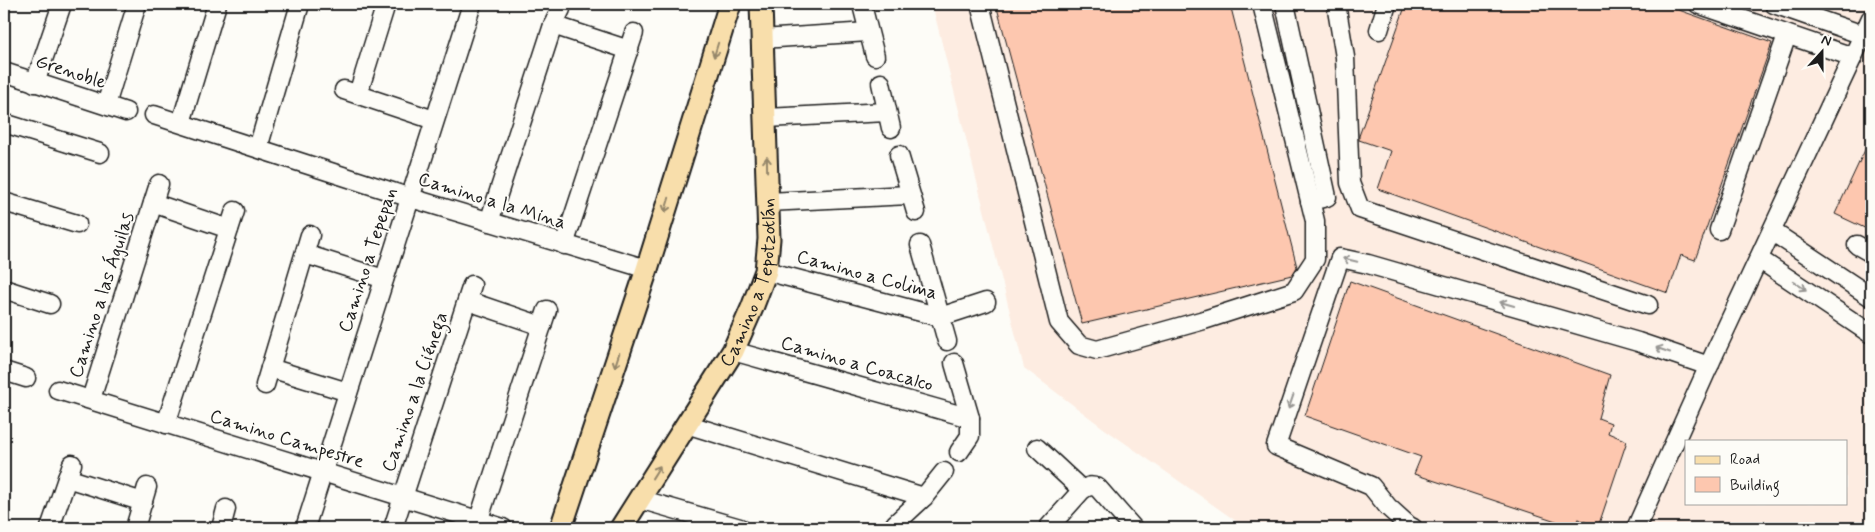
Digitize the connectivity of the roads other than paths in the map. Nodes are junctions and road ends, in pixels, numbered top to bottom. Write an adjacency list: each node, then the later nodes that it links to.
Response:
1 (62, 4): 29 (street)
2 (137, 4): 31 (street)
3 (217, 4): 37 (street)
4 (300, 4): 38 (street)
5 (386, 4): 35 (street)
6 (472, 4): 35 (street, Camino a Tepepan)
7 (730, 4): 60 (main road, one-way to 60)
8 (761, 4): 24 (main road, Camino a Tepotzotlán)
9 (980, 4): 44 (street)
10 (1262, 4): 44 (street)
11 (1285, 4): 44 (street)
12 (1336, 4): 67 (street)
13 (1387, 4): 19 (street)
14 (1698, 4): 22 (street)
15 (1774, 4): 17 (street)
16 (863, 9): 20 (street)
17 (1823, 12): 23 (street)
18 (1871, 18): 23 (street)
19 (1379, 30)
20 (868, 32): 24 (street); 26 (street)
21 (634, 33): 25 (street)
22 (1788, 35): 27 (street); 53 (street)
23 (1863, 35): 27 (street)
24 (762, 39): 34 (main road, Camino a Tepotzotlán)
25 (629, 50): 50 (street); 57 (street)
26 (875, 56)
27 (1853, 57): 54 (street)
28 (4, 72): 29 (street, Grenoble)
29 (35, 83): 31 (street, Grenoble)
30 (881, 83): 34 (street)
31 (106, 105): 32 (street, Grenoble)
32 (126, 112)
33 (154, 115): 37 (street, Camino a la Mina)
34 (766, 118): 46 (main road, Camino a Tepotzotlán, one-way to 34)
35 (434, 120): 43 (street, Camino a Tepepan)
36 (4, 123): 39 (street)
37 (182, 123): 38 (street, Camino a la Mina)
38 (258, 148): 43 (street, Camino a la Mina)
39 (100, 153)
40 (899, 155): 42 (street)
41 (159, 184): 47 (street, Camino a las Águilas)
42 (909, 194): 46 (street); 49 (street)
43 (410, 198): 50 (street, Camino a la Mina); 62 (street, Camino a Tepepan)
44 (1310, 201)
45 (4, 202): 51 (street)
46 (768, 202): 61 (main road, Camino a Tepotzotlán)
47 (153, 203): 52 (street, Camino a las Águilas); 78 (street, Camino a las Águilas)
48 (235, 211): 52 (street)
49 (916, 212)
50 (489, 222): 57 (street, Camino a la Mina)
51 (78, 224)
52 (229, 229): 80 (street)
53 (1719, 230)
54 (1772, 232): 59 (street); 64 (street)
55 (310, 235): 58 (street)
56 (920, 245): 68 (street)
57 (564, 246): 60 (street, Camino a la Mina)
58 (305, 254): 62 (street); 77 (street)
59 (1759, 259): 69 (street, one-way to 69); 73 (street)
60 (647, 269): 97 (main road, one-way to 97)
61 (766, 271): 68 (street, Camino a Colima); 71 (main road, Camino a Tepotzotlán)
62 (384, 279): 77 (street, Camino a Tepepan)
63 (4, 289): 66 (street)
64 (1871, 297)
65 (986, 302): 68 (street, Camino a Colima)
66 (50, 304)
67 (1648, 305)
68 (940, 317): 70 (street)
69 (1871, 334)
70 (947, 341)
71 (733, 351): 79 (street, Camino a Coacalco); 81 (main road, Camino a Tepotzotlán)
72 (954, 363): 79 (street, Camino a Coacalco)
73 (1709, 366): 102 (street, one-way to 102); 103 (street)
74 (4, 371): 75 (street)
75 (26, 378)
76 (58, 390): 78 (street, Camino Campestre)
77 (348, 392): 85 (street, Camino a Tepepan)
78 (91, 399): 80 (street, Camino Campestre)
79 (970, 418): 83 (street, Camino a Coacalco)
80 (166, 424): 85 (street, Camino Campestre)
81 (686, 424): 88 (street); 89 (main road, Camino a Tepotzotlán, one-way to 81)
82 (1037, 448): 86 (street)
83 (958, 452)
84 (944, 472): 88 (street)
85 (323, 473): 87 (street, Camino Campestre); 94 (street, Camino a Tepepan)
86 (1085, 488): 100 (street); 101 (street)
87 (403, 497): 91 (street, Camino Campestre); 91 (street, Camino a la Ciénega); 95 (street, Camino a la Ciénega)
88 (924, 497): 90 (street)
89 (639, 499): 98 (main road, Camino a Tepotzotlán); 99 (street)
90 (895, 524)
91 (477, 525): 96 (street, Camino Campestre)
92 (50, 528): 93 (street)
93 (135, 528)
94 (305, 528)
95 (393, 528)
96 (503, 528)
97 (561, 528)
98 (621, 528)
99 (740, 528)
100 (1048, 528)
101 (1133, 528)
102 (1413, 528)
103 (1636, 528)

